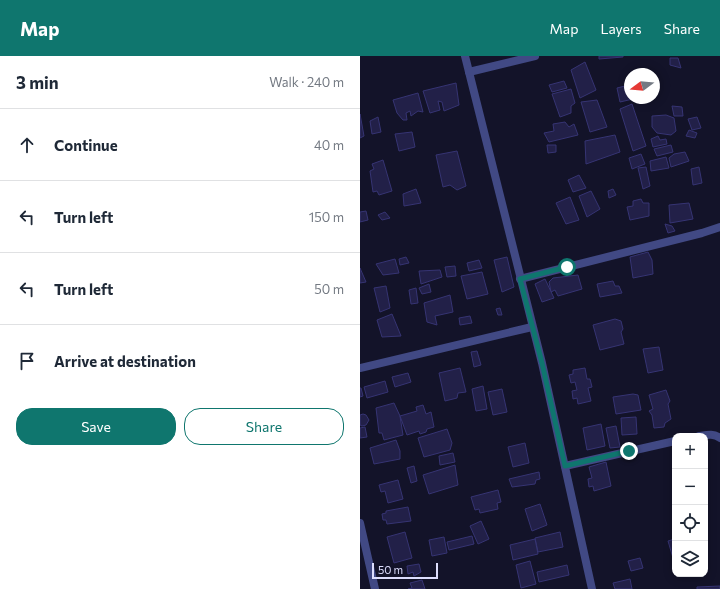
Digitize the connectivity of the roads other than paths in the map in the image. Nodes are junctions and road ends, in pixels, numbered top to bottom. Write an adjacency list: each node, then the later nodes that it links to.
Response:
1 (465, 56): 3 (street)
2 (535, 56): 3 (street)
3 (469, 72): 5 (street)
4 (720, 227): 5 (street)
5 (520, 279): 6 (street)
6 (532, 327): 7 (street); 11 (street)
7 (360, 368)
8 (708, 435): 9 (street)
9 (720, 438)
10 (672, 442): 11 (street)
11 (565, 466): 14 (street)
12 (360, 522): 13 (street)
13 (374, 589)
14 (592, 589)

